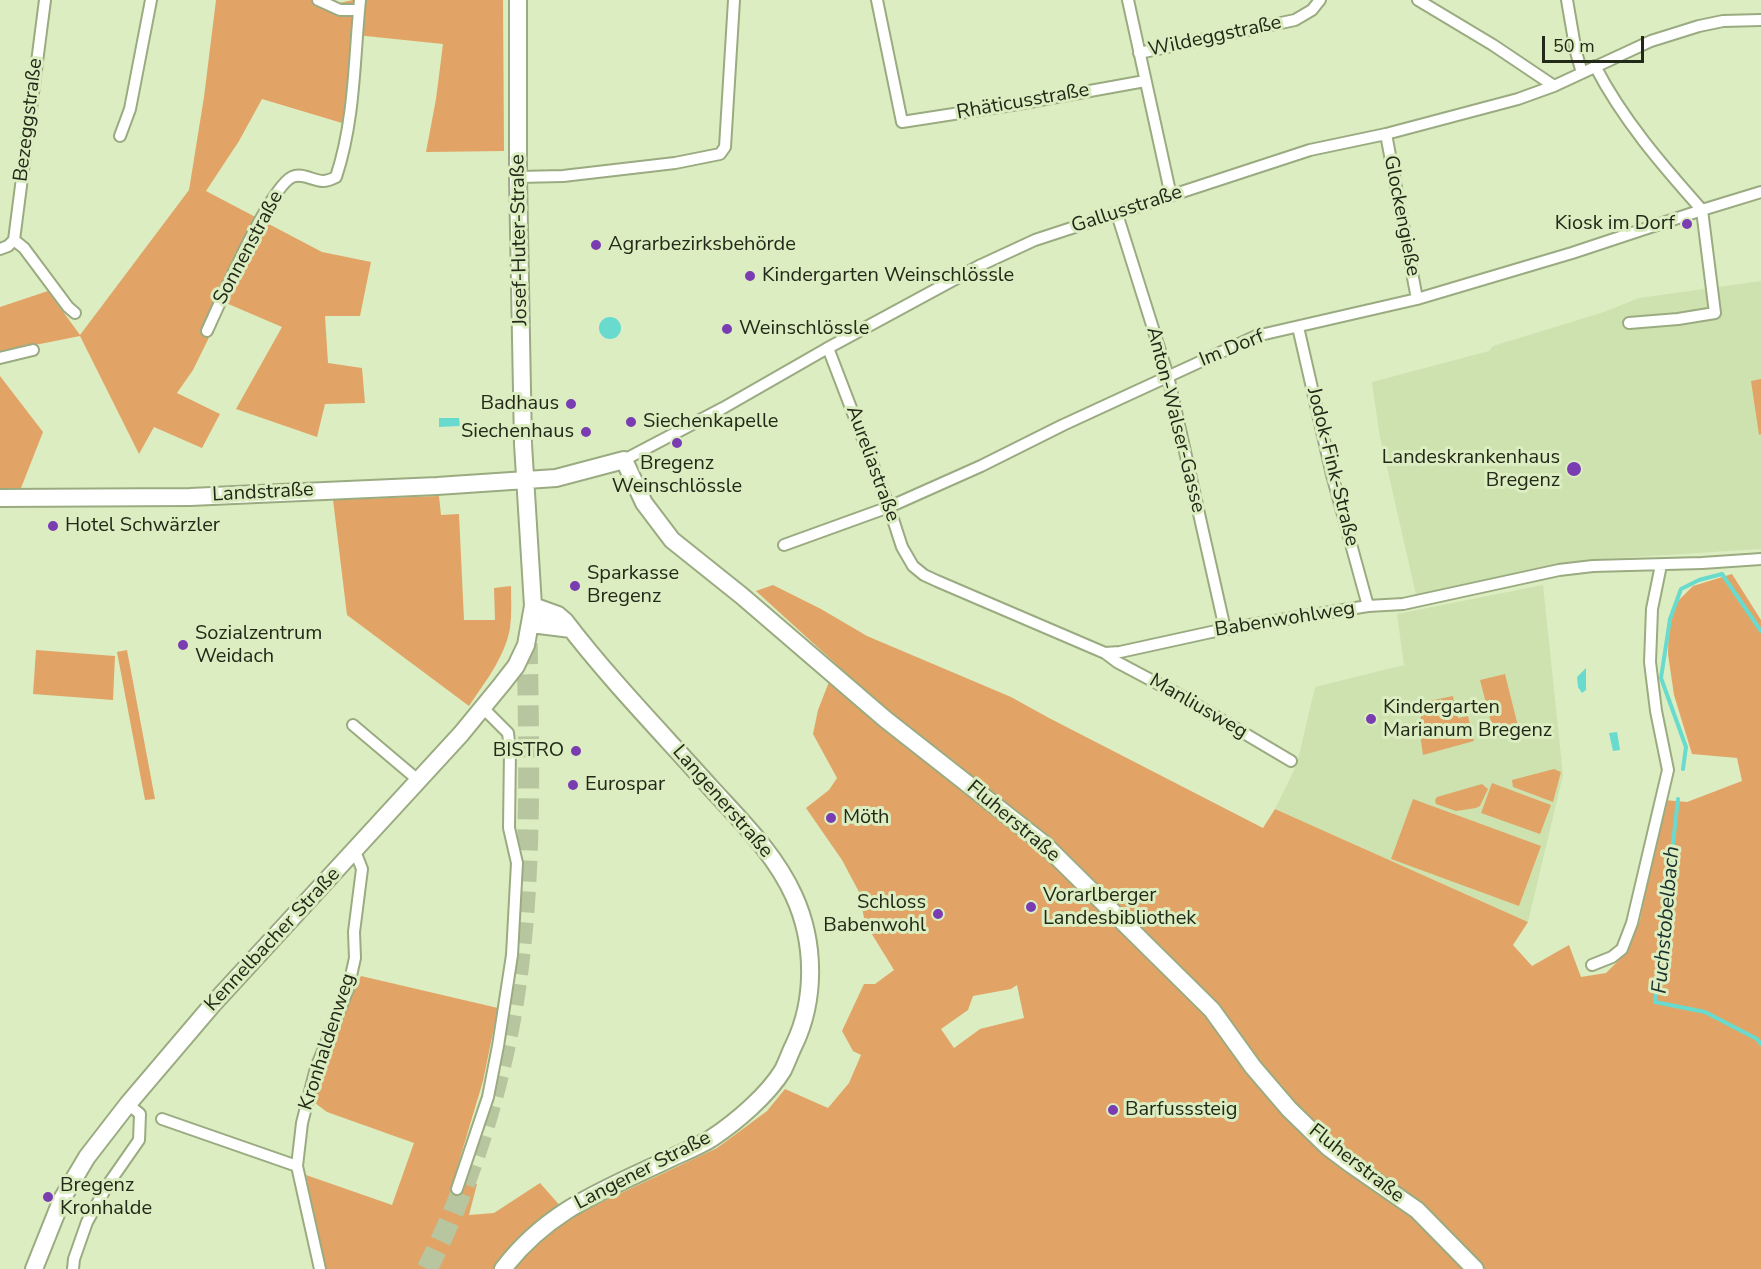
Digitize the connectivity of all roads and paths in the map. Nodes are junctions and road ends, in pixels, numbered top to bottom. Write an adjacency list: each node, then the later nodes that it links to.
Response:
1 (45, 0): 25 (street, Bezeggstraße)
2 (151, 0): 19 (street)
3 (318, 0): 11 (street)
4 (518, 0): 20 (main road, Josef-Huter-Straße)
5 (734, 0): 20 (street)
6 (877, 0): 16 (street, Rhäticusstraße)
7 (1128, 0): 13 (street)
8 (1320, 0): 13 (street, Wildeggstraße)
9 (1418, 0): 17 (street)
10 (1567, 0): 15 (street)
11 (359, 5): 31 (street, Sonnenstraße)
12 (1761, 20): 14 (street, Gallusstraße)
13 (1139, 53): 16 (street)
14 (1595, 66): 15 (street, Gallusstraße); 23 (street)
15 (1582, 73): 17 (street, Gallusstraße)
16 (1145, 81): 22 (street)
17 (1554, 86): 18 (street, Gallusstraße)
18 (1386, 134): 22 (street, Gallusstraße); 27 (street, Glockengieße)
19 (120, 136)
20 (518, 177): 37 (main road, Josef-Huter-Straße)
21 (1761, 192): 23 (street, Im Dorf)
22 (1171, 196): 24 (street, Gallusstraße)
23 (1702, 210): 27 (street, Im Dorf); 29 (street)
24 (1117, 214): 32 (street, Gallusstraße); 35 (street, Anton-Walser-Gasse)
25 (14, 240): 26 (street); 28 (street)
26 (0, 249)
27 (1417, 299): 30 (street, Im Dorf)
28 (75, 313)
29 (1629, 322)
30 (1298, 327): 35 (street, Im Dorf); 44 (street, Jodok-Fink-Straße)
31 (207, 331)
32 (828, 348): 36 (street, Gallusstraße); 39 (street, Aureliastraße)
33 (33, 350): 34 (street)
34 (0, 358)
35 (1168, 376): 39 (street, Im Dorf); 47 (street, Anton-Walser-Gasse)
36 (624, 460): 37 (main road, Gallusstraße); 64 (main road, Fluherstraße)
37 (525, 480): 38 (main road, Landstraße); 43 (main road)
38 (0, 498)
39 (889, 507): 40 (street, Im Dorf); 48 (street, Aureliastraße)
40 (784, 545)
41 (1761, 559): 42 (street, Babenwohlweg)
42 (1661, 565): 44 (street, Babenwohlweg); 54 (street)
43 (533, 606): 45 (main road); 46 (main road, Langenerstraße)
44 (1368, 606): 47 (street, Babenwohlweg)
45 (531, 624): 46 (main road); 49 (main road, Kennelbacher Straße)
46 (571, 629): 55 (main road, Langenerstraße)
47 (1225, 629): 48 (street, Babenwohlweg)
48 (1105, 653): 51 (street, Manliusweg)
49 (483, 708): 52 (main road, Kennelbacher Straße); 59 (street)
50 (353, 725): 52 (street)
51 (1291, 761)
52 (418, 780): 53 (main road, Kennelbacher Straße)
53 (355, 851): 56 (main road, Kennelbacher Straße); 58 (street, Kronhaldenweg)
54 (1592, 965)
55 (782, 1071): 63 (main road, Langener Straße)
56 (128, 1104): 60 (main road, Kennelbacher Straße); 61 (street)
57 (162, 1119): 58 (street)
58 (297, 1166): 62 (street, Kronhaldenweg)
59 (457, 1190)
60 (34, 1269)
61 (73, 1269)
62 (320, 1269)
63 (503, 1269)
64 (1475, 1269)

